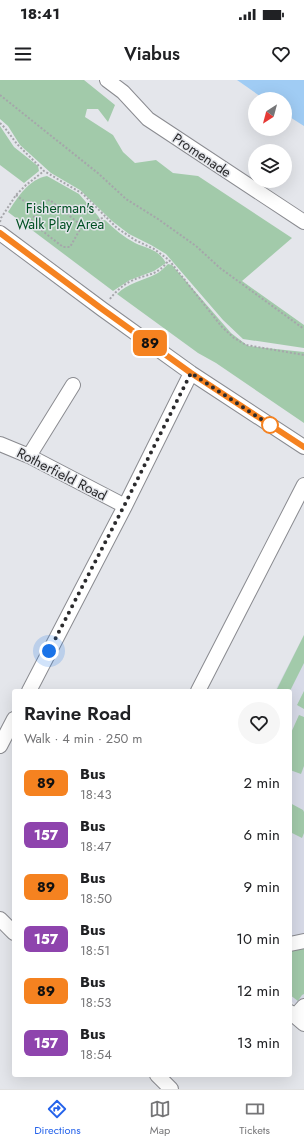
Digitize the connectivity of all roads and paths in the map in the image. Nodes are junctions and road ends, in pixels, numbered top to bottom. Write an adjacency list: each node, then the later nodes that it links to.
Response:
1 (107, 80): 8 (street, Promenade)
2 (0, 95): 14 (path)
3 (0, 123): 4 (path)
4 (44, 171): 5 (path); 7 (path)
5 (16, 195): 6 (path); 9 (path)
6 (37, 211): 10 (path); 10 (path)
7 (105, 217): 10 (path); 12 (path)
8 (304, 222)
9 (0, 223)
10 (82, 226)
11 (0, 233): 13 (street)
12 (169, 260): 13 (path); 15 (path)
13 (102, 309): 16 (street)
14 (304, 328)
15 (304, 355)
16 (191, 373): 19 (street); 22 (street)
17 (74, 386): 20 (street)
18 (0, 444): 20 (street, Rotherfield Road)
19 (304, 447)
20 (29, 456): 22 (street, Rotherfield Road)
21 (304, 485): 24 (street)
22 (124, 506): 23 (street)
23 (30, 689)
24 (199, 689)
25 (12, 723): 26 (street)
26 (0, 746)
27 (0, 919): 28 (street)
28 (12, 931)
29 (304, 941): 30 (street)
30 (292, 944)
31 (159, 1077): 32 (street)
32 (171, 1089)

